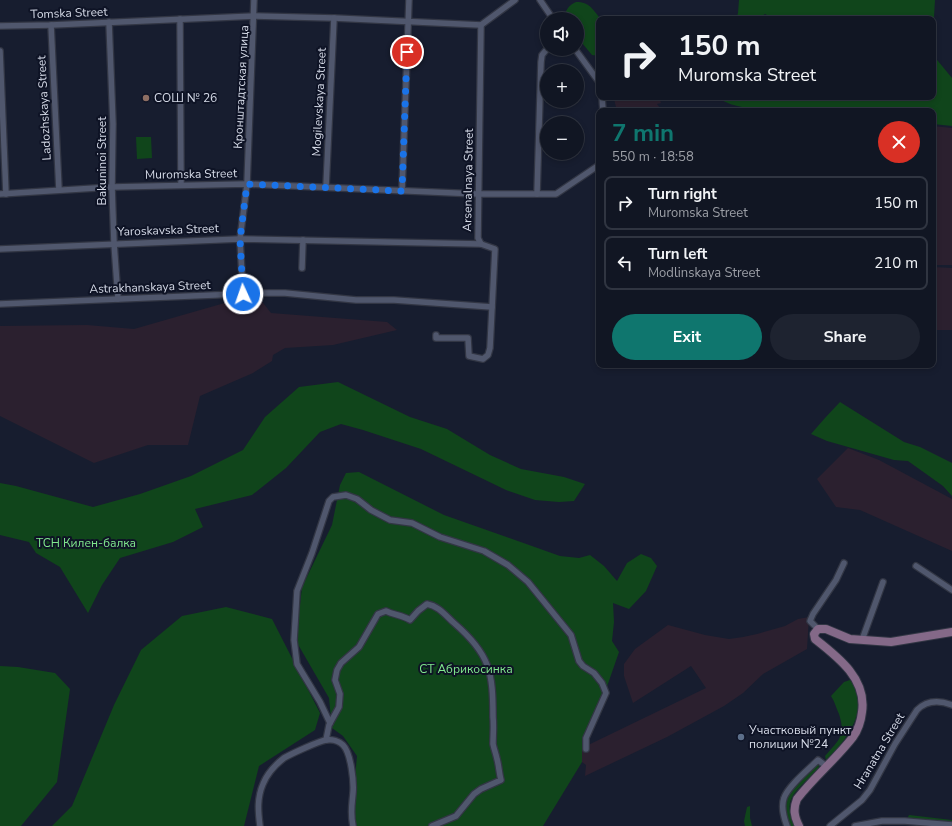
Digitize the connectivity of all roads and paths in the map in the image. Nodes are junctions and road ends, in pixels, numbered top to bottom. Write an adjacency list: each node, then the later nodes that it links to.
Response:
1 (254, 0): 6 (street, Кронштадтская улица)
2 (409, 0): 10 (street)
3 (515, 0): 12 (street)
4 (540, 0): 5 (street)
5 (548, 12)
6 (255, 16): 7 (street, Tomska Street); 8 (street, Tomska Street); 19 (street, Кронштадтская улица)
7 (334, 18): 10 (street, Tomska Street); 22 (street, Mogilevskaya Street)
8 (180, 19): 9 (street, Tomska Street); 21 (street)
9 (109, 22): 11 (street, Tomska Street); 20 (street, Bakuninoi Street)
10 (408, 22): 12 (street, Tomska Street); 24 (street)
11 (51, 25): 13 (street, Tomska Street); 23 (street, Ladozhskaya Street)
12 (481, 25): 26 (street, Arsenalnaya Street)
13 (0, 26)
14 (0, 51): 25 (street)
15 (542, 56): 27 (street)
16 (580, 56): 17 (street)
17 (596, 78)
18 (596, 167): 27 (street, Muromska Street)
19 (247, 184): 21 (street, Muromska Street); 22 (street, Muromska Street); 28 (street, Кронштадтская улица)
20 (112, 186): 21 (street, Muromska Street); 23 (street, Muromska Street); 30 (street, Bakuninoi Street)
21 (181, 186)
22 (326, 187): 24 (street, Muromska Street)
23 (59, 190): 25 (street, Muromska Street)
24 (402, 191): 26 (street, Muromska Street)
25 (3, 194)
26 (478, 194): 27 (street, Muromska Street); 31 (street, Arsenalnaya Street)
27 (538, 194)
28 (240, 239): 29 (street, Yaroskavska Street); 30 (street, Yaroskavska Street); 34 (street, Кронштадтская улица)
29 (303, 240): 31 (street, Yaroskavska Street); 33 (street)
30 (114, 243): 32 (street, Yaroskavska Street); 35 (street, Bakuninoi Street)
31 (481, 244): 37 (street, Arsenalnaya Street)
32 (0, 249)
33 (302, 268)
34 (243, 294): 35 (street, Astrakhanskaya Street); 37 (street, Astrakhanskaya Street)
35 (118, 299): 36 (street, Astrakhanskaya Street)
36 (0, 304)
37 (492, 307): 38 (street, Arsenalnaya Street)
38 (436, 335)
39 (844, 563): 43 (street)
40 (916, 566): 42 (street)
41 (883, 582): 45 (street)
42 (952, 590)
43 (816, 631): 45 (main road); 50 (main road)
44 (952, 632): 45 (main road)
45 (862, 640)
46 (952, 705): 57 (street, Hranatna Street)
47 (330, 723): 48 (street); 49 (street); 54 (street)
48 (326, 740): 52 (street); 53 (street)
49 (586, 749)
50 (826, 766): 55 (street); 56 (main road)
51 (952, 825): 58 (street)
52 (260, 826)
53 (353, 826)
54 (432, 826)
55 (787, 826)
56 (799, 826)
57 (830, 826)
58 (855, 826)

